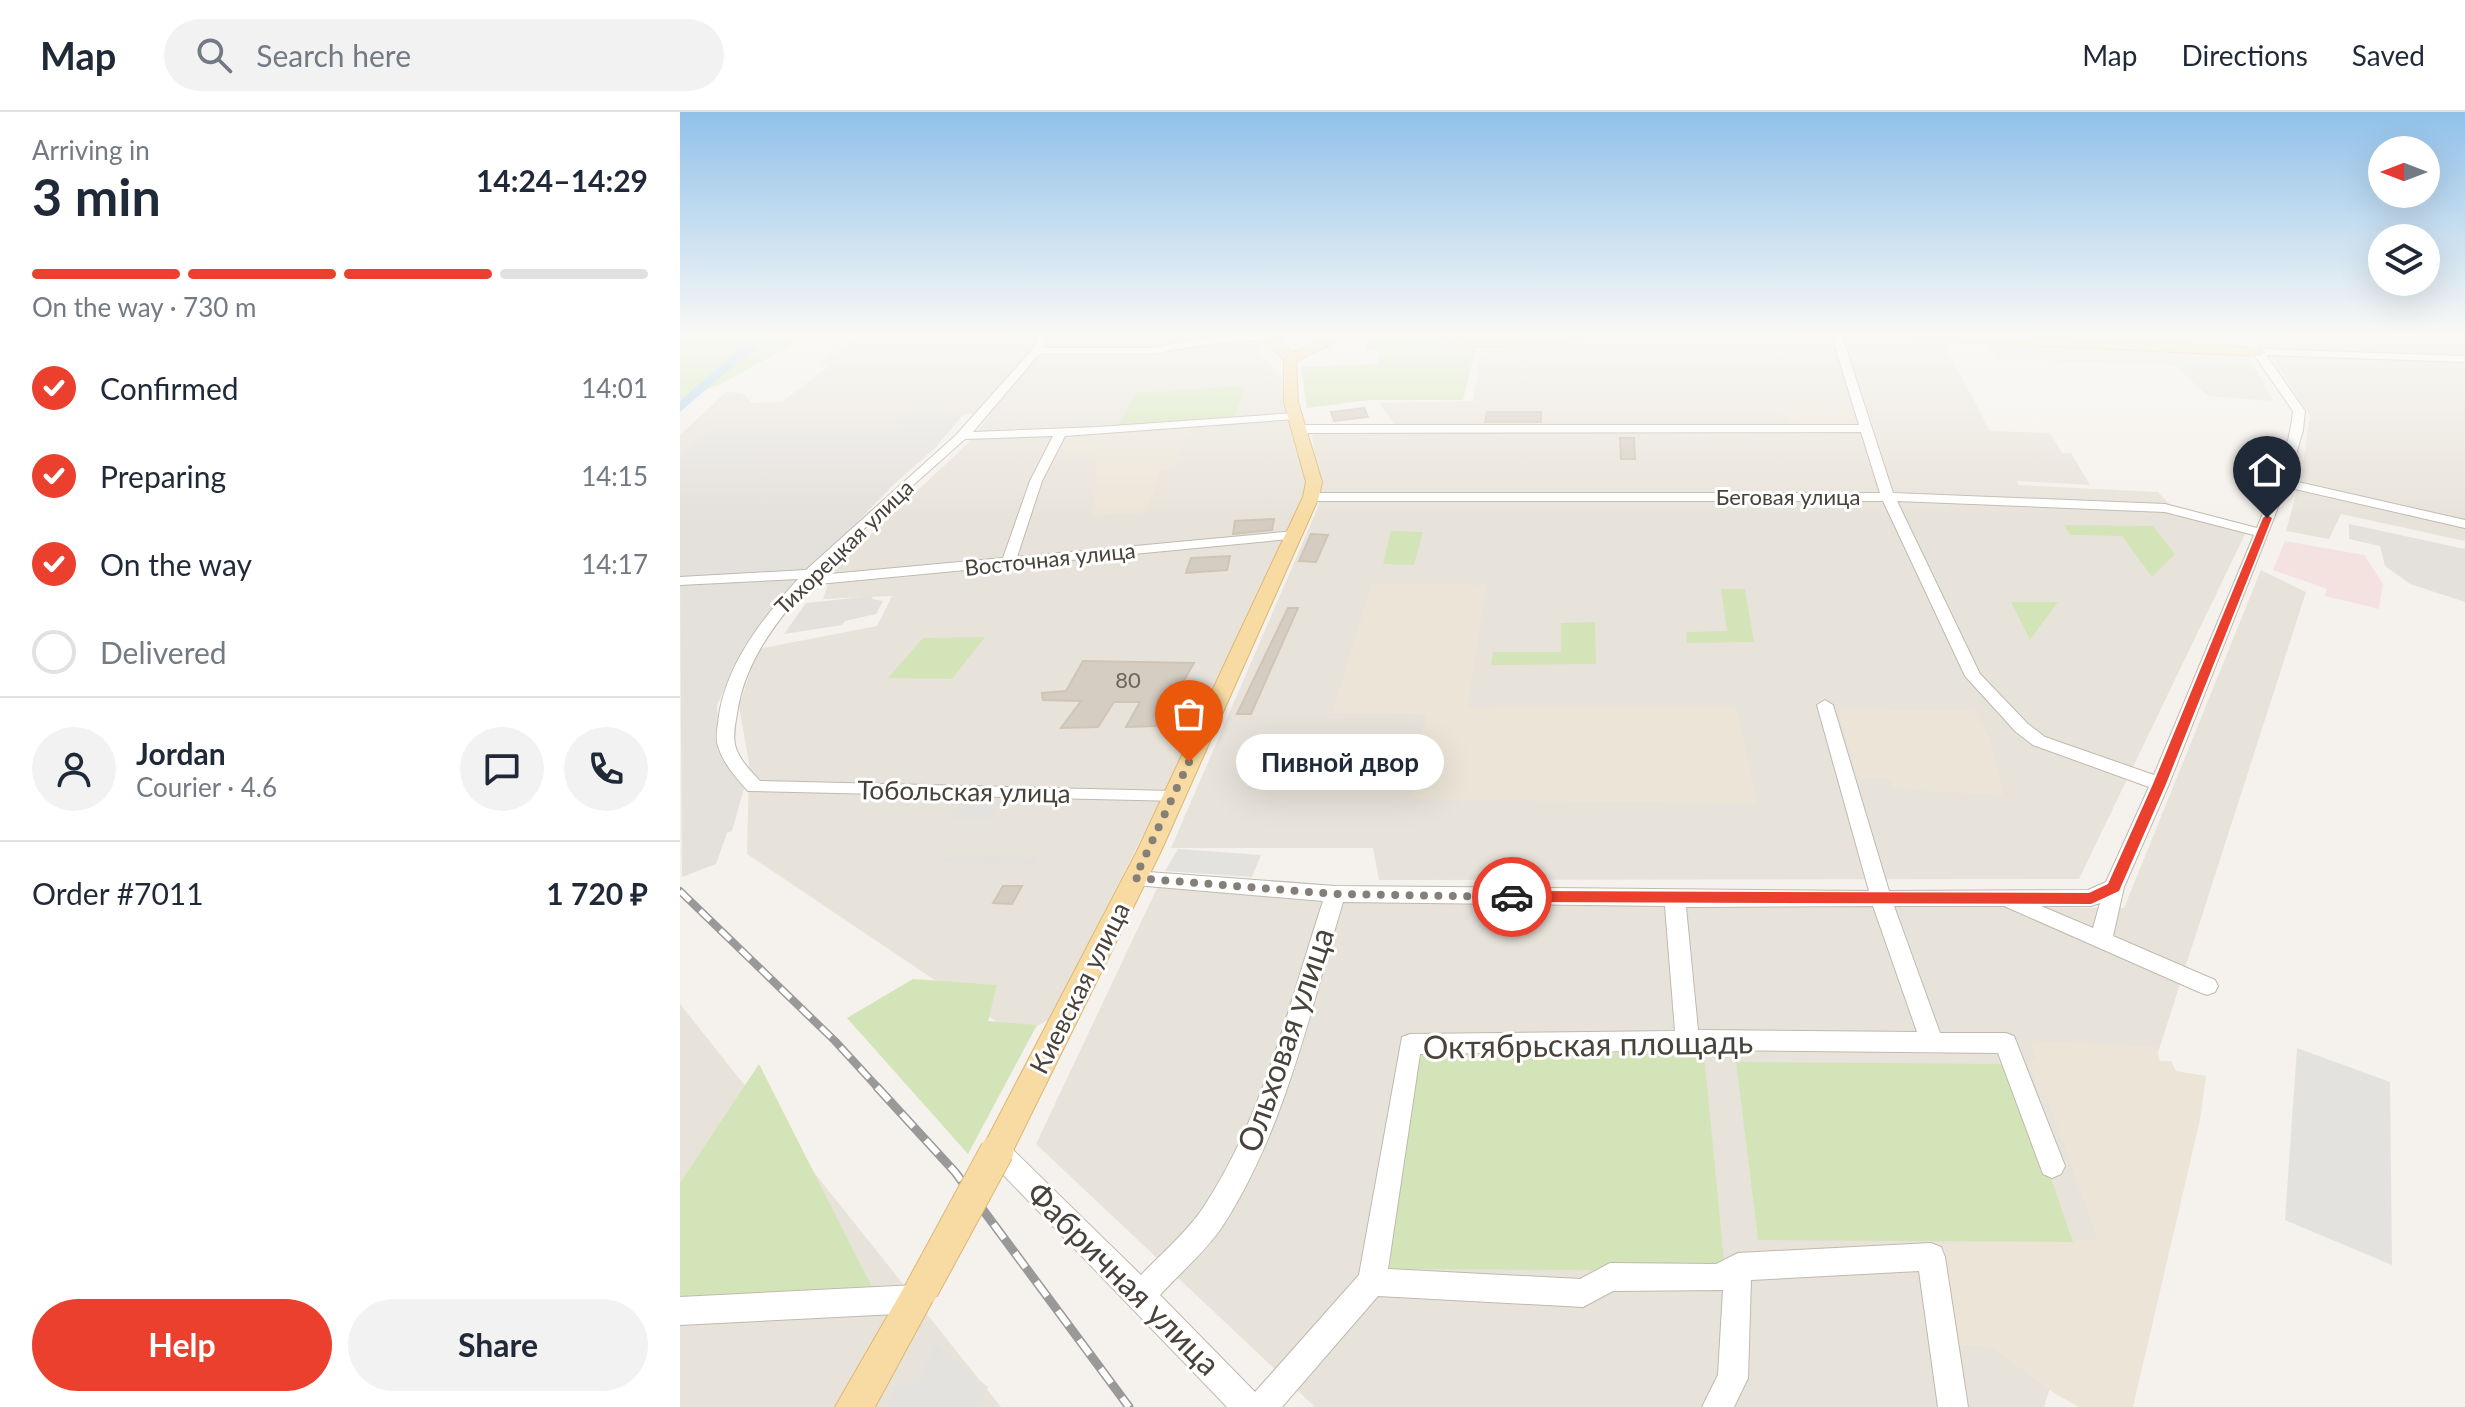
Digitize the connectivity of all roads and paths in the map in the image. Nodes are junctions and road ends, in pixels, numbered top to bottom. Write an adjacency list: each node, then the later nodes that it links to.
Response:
1 (996, 396): 8 (street, Тихорецкая улица)
2 (1291, 396): 5 (main road, Киевская улица)
3 (1857, 396): 6 (street)
4 (2289, 396): 9 (street)
5 (1297, 423): 6 (street); 7 (street); 10 (main road, Киевская улица)
6 (1868, 428): 11 (street)
7 (1061, 433): 8 (street); 15 (street)
8 (962, 436): 16 (street, Тихорецкая улица)
9 (2282, 482): 12 (street); 13 (street)
10 (1311, 497): 11 (street, Беговая улица); 14 (main road, Киевская улица)
11 (1888, 497): 13 (street, Беговая улица); 19 (street)
12 (2465, 524)
13 (2261, 533): 19 (street)
14 (1295, 535): 15 (street, Восточная улица); 21 (main road, Киевская улица)
15 (1008, 563): 16 (street, Восточная улица)
16 (809, 578): 17 (street, Восточная улица); 20 (street, Тихорецкая улица)
17 (680, 581)
18 (1825, 705): 25 (street)
19 (2160, 784): 23 (street)
20 (755, 787): 21 (street, Тобольская улица)
21 (1173, 797): 22 (main road, Киевская улица)
22 (1135, 878): 24 (street); 32 (main road, Киевская улица)
23 (2114, 887): 26 (street); 28 (street)
24 (1335, 894): 27 (street); 37 (street, Ольховая улица)
25 (1881, 898): 26 (street); 27 (street); 31 (street)
26 (2002, 898): 28 (street)
27 (1675, 899): 30 (street)
28 (2101, 940): 29 (street)
29 (2207, 986)
30 (1687, 1041): 31 (street, Октябрьская площадь); 35 (street, Октябрьская площадь)
31 (1932, 1043): 33 (street, Октябрьская площадь)
32 (997, 1151): 36 (main road, Киевская улица, bridge); 37 (street, Фабричная улица)
33 (2052, 1166)
34 (1738, 1267): 35 (street); 42 (street); 43 (street)
35 (1372, 1282): 41 (street)
36 (919, 1294): 38 (street); 39 (main road, Киевская улица)
37 (1141, 1295): 40 (street, Фабричная улица)
38 (680, 1311)
39 (854, 1407)
40 (1248, 1407)
41 (1262, 1407)
42 (1717, 1407)
43 (1953, 1407)

